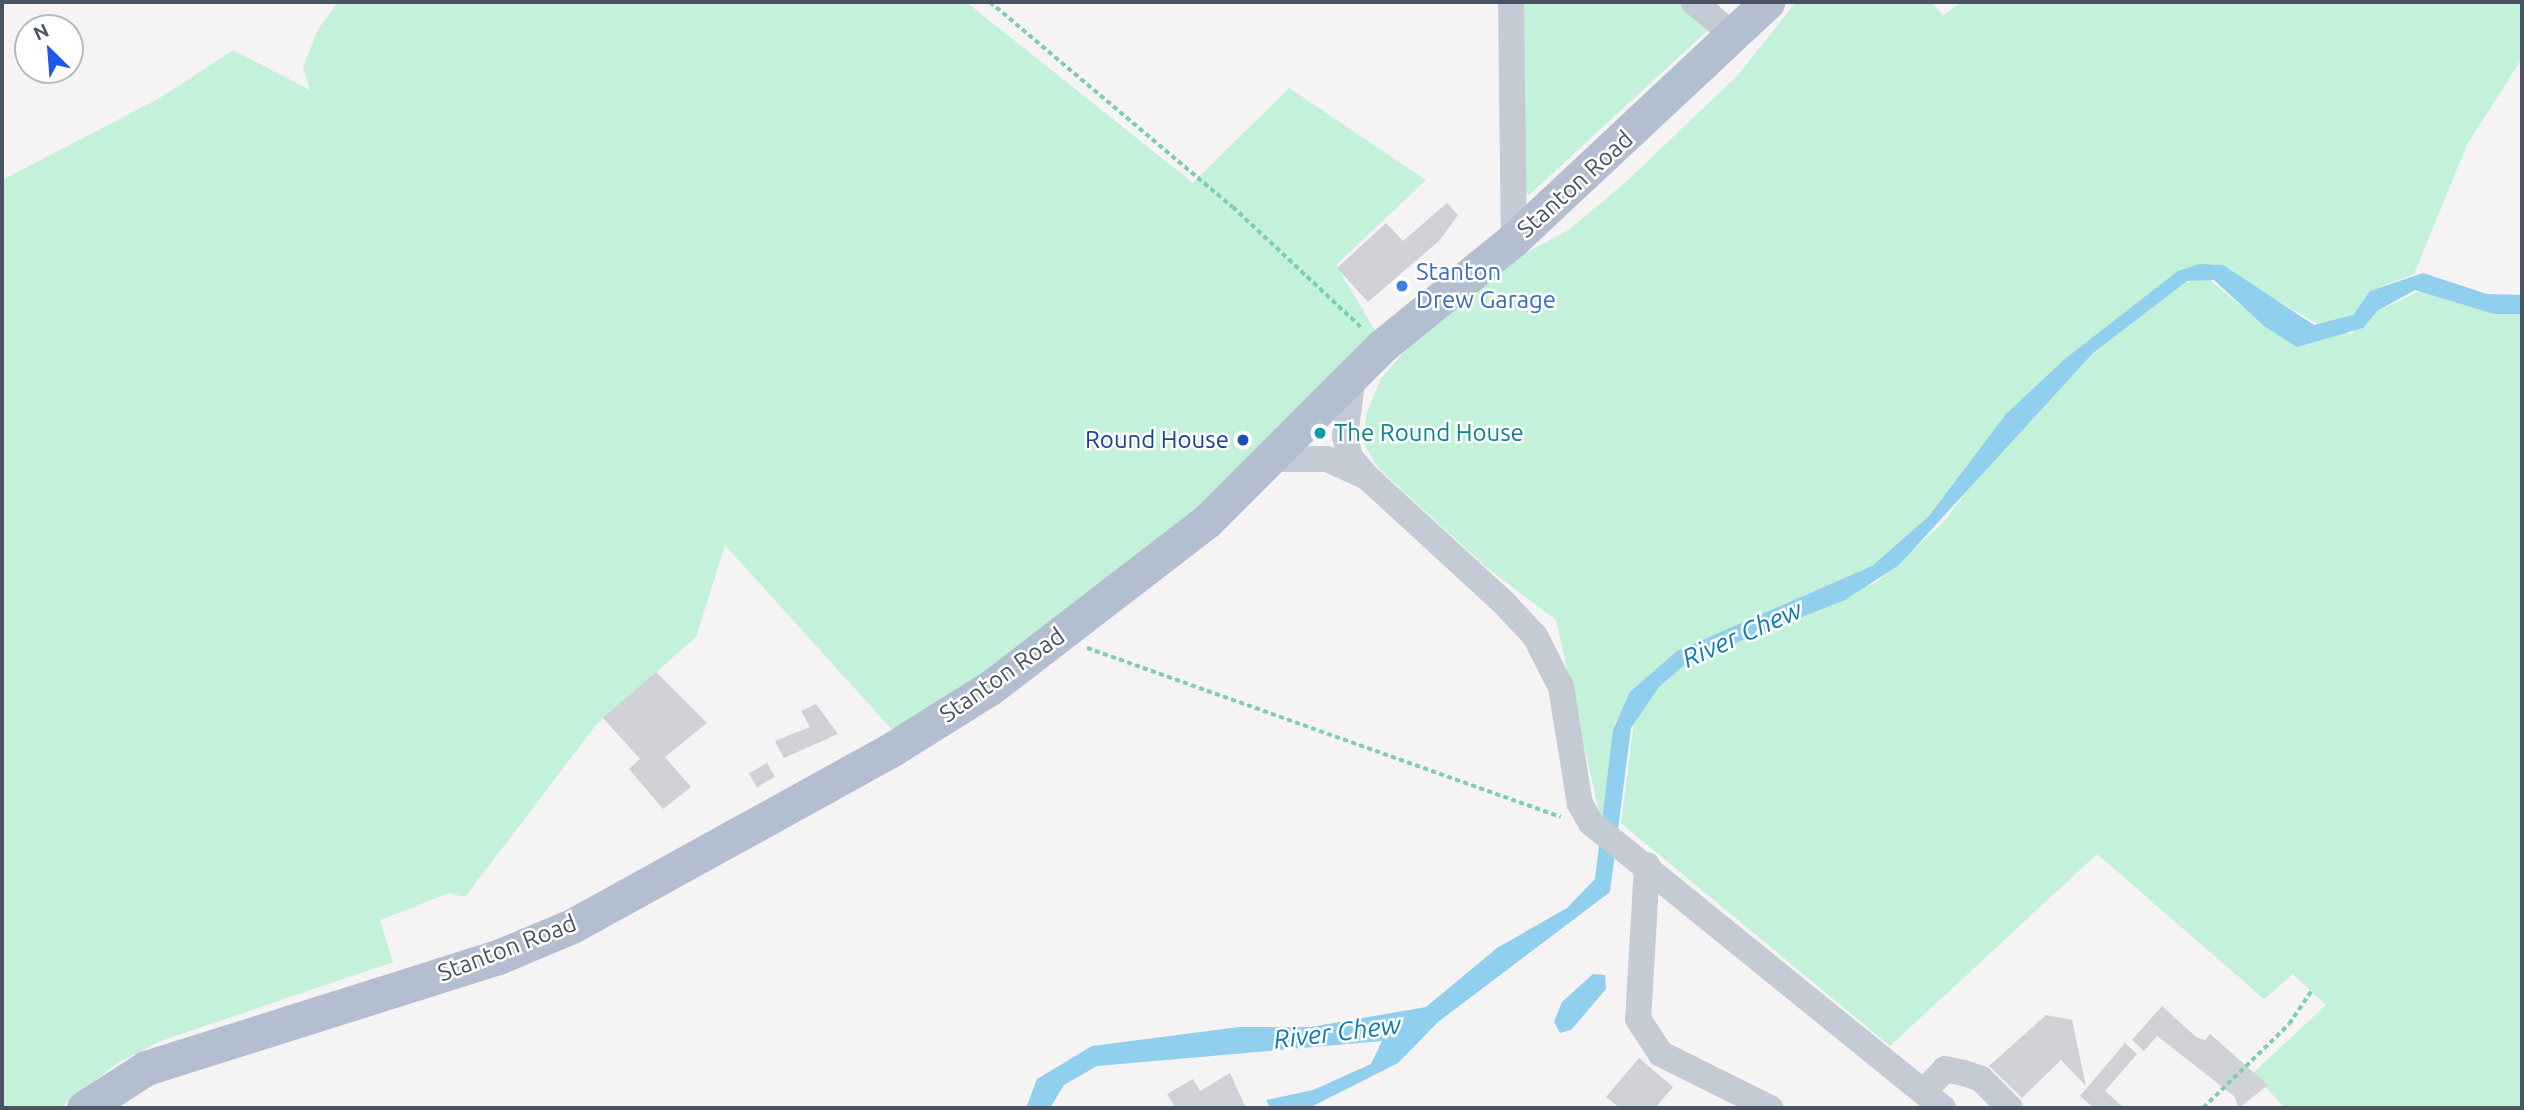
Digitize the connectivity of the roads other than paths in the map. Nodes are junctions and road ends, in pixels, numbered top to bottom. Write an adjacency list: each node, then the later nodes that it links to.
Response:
1 (1511, 2): 5 (street)
2 (1694, 2): 4 (street)
3 (1767, 2): 4 (main road, Stanton Road)
4 (1734, 36): 5 (main road, Stanton Road)
5 (1514, 239): 6 (main road, Stanton Road)
6 (1353, 374): 7 (main road, Stanton Road); 8 (street)
7 (1270, 459): 8 (street); 11 (main road, Stanton Road)
8 (1367, 477): 9 (street)
9 (1641, 860): 10 (street); 12 (street)
10 (1934, 1100): 13 (street)
11 (85, 1108)
12 (1770, 1108)
13 (2010, 1108)

